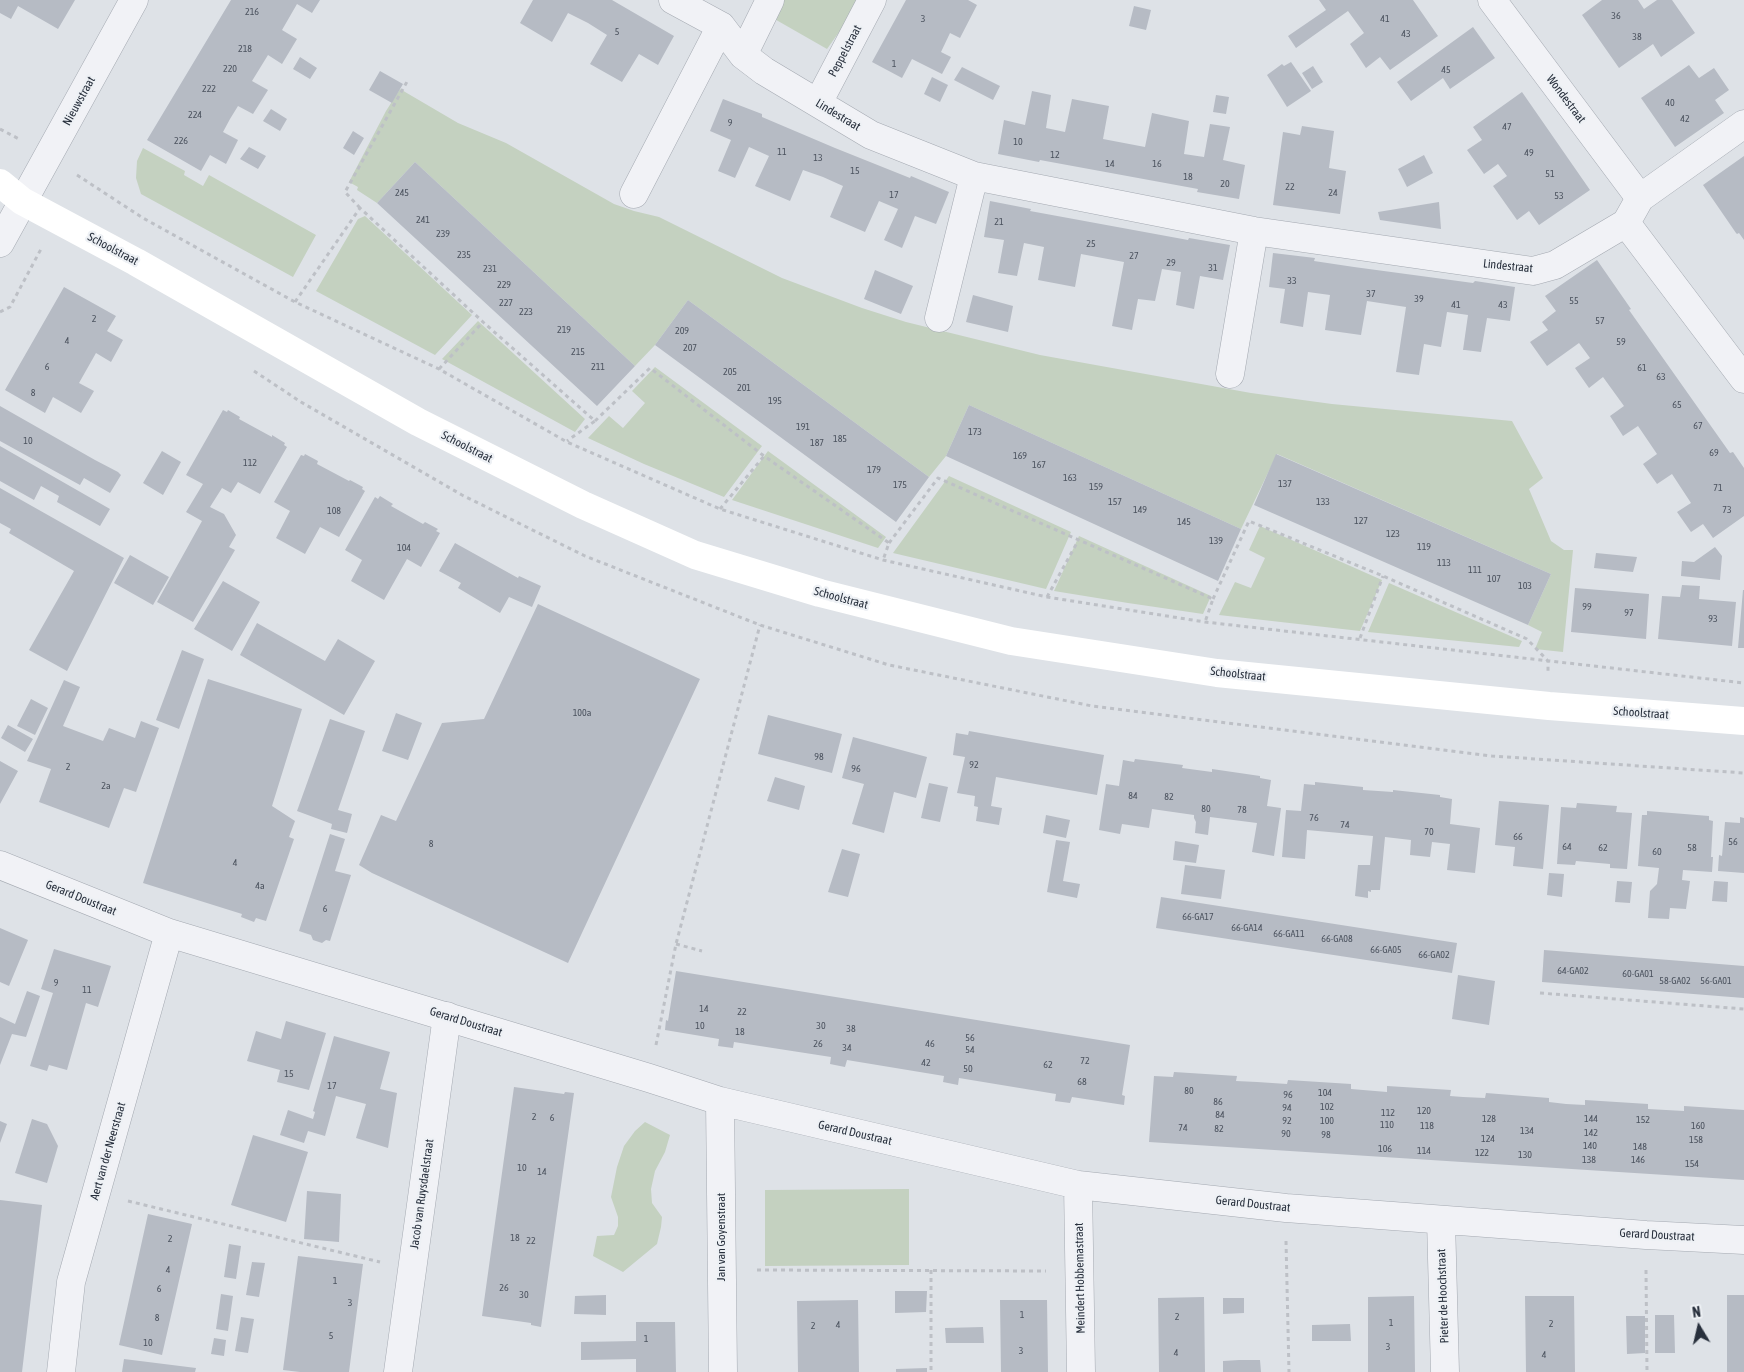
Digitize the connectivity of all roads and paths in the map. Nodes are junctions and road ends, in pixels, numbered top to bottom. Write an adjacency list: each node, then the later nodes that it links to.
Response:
1 (134, 0): 11 (street, Nieuwstraat)
2 (674, 0): 6 (street, Lindestraat)
3 (770, 0): 7 (street)
4 (872, 0): 9 (street, Peppelstraat)
5 (1492, 0): 15 (street, Wondestraat)
6 (721, 26): 7 (street, Lindestraat); 14 (street)
7 (743, 55): 9 (street, Lindestraat)
8 (408, 80): 17 (path)
9 (818, 103): 12 (street, Lindestraat)
10 (1744, 124): 15 (street)
11 (48, 157): 16 (street, Nieuwstraat); 21 (path)
12 (974, 176): 19 (street, Lindestraat); 22 (street)
13 (0, 183): 16 (street, Schoolstraat)
14 (634, 194)
15 (1640, 198): 18 (street)
16 (22, 201): 20 (street, Nieuwstraat); 42 (street, Schoolstraat)
17 (360, 208): 21 (path); 23 (path)
18 (1626, 223): 19 (street, Lindestraat); 26 (street)
19 (1254, 231): 25 (street)
20 (0, 243)
21 (295, 302): 24 (path)
22 (939, 318)
23 (483, 322): 24 (path); 27 (path)
24 (439, 369): 28 (path)
25 (1230, 374)
26 (1744, 379)
27 (595, 421): 28 (path); 29 (path)
28 (567, 442): 30 (path)
29 (764, 456): 30 (path); 32 (path)
30 (720, 509): 33 (path)
31 (1078, 541): 32 (path); 35 (path); 36 (path)
32 (889, 543): 33 (path)
33 (883, 560): 35 (path)
34 (1383, 576): 36 (path); 39 (path); 40 (path)
35 (1047, 597): 37 (path)
36 (1213, 599): 37 (path)
37 (1205, 622): 39 (path)
38 (760, 625): 46 (path)
39 (1360, 638): 40 (path)
40 (1548, 661): 41 (path); 42 (path)
41 (1744, 683)
42 (1549, 706): 43 (street, Schoolstraat)
43 (1744, 721)
44 (0, 865): 45 (street, Gerard Doustraat)
45 (169, 933): 50 (street, Gerard Doustraat); 54 (street, Aert van der Neerstraat)
46 (676, 944): 47 (path); 51 (path)
47 (702, 951)
48 (1540, 993): 49 (path)
49 (1744, 1009)
50 (447, 1016): 51 (street, Gerard Doustraat); 59 (street, Jacob van Ruysdaelstraat)
51 (649, 1078): 52 (street, Gerard Doustraat)
52 (720, 1101): 53 (street, Gerard Doustraat); 60 (street, Jan van Goyenstraat)
53 (1078, 1185): 55 (street, Gerard Doustraat); 62 (street, Meindert Hobbemastraat)
54 (96, 1194): 59 (path); 63 (street, Aert van der Neerstraat)
55 (1286, 1208): 56 (street, Gerard Doustraat); 68 (path)
56 (1441, 1220): 57 (street, Gerard Doustraat); 69 (street, Pieter de Hoochstraat)
57 (1646, 1235): 58 (street, Gerard Doustraat); 70 (path)
58 (1744, 1240)
59 (412, 1270): 64 (street, Jacob van Ruysdaelstraat)
60 (721, 1270): 61 (path); 65 (street, Jan van Goyenstraat)
61 (931, 1270): 62 (path); 66 (path)
62 (1080, 1271): 67 (street, Meindert Hobbemastraat)
63 (61, 1372)
64 (398, 1372)
65 (723, 1372)
66 (931, 1372)
67 (1081, 1372)
68 (1288, 1372)
69 (1445, 1372)
70 (1647, 1372)

